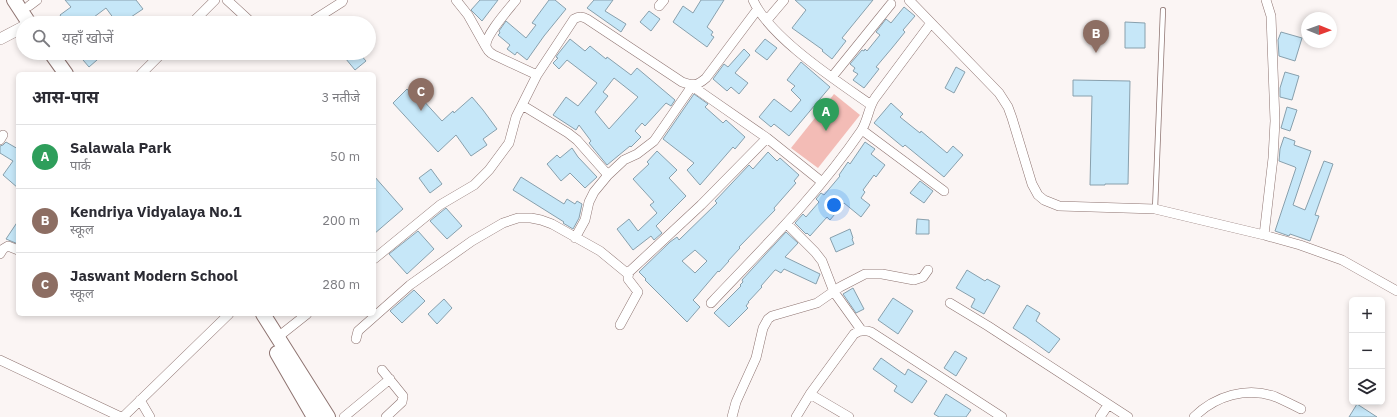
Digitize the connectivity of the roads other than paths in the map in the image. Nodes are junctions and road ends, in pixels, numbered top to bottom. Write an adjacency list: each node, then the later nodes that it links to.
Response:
1 (14, 0): 15 (main road)
2 (214, 0): 17 (street)
3 (227, 0): 18 (street)
4 (343, 0): 19 (street)
5 (456, 0): 24 (street)
6 (516, 0): 24 (street)
7 (753, 0): 13 (street)
8 (784, 0): 20 (street)
9 (909, 0): 21 (street)
10 (1266, 0): 43 (street)
11 (30, 2): 16 (main road)
12 (891, 4): 32 (street)
13 (757, 10): 20 (street); 33 (street)
14 (1163, 10): 41 (lane)
15 (24, 16)
16 (36, 16)
17 (199, 16)
18 (244, 16)
19 (320, 16)
20 (766, 20): 32 (street)
21 (931, 23): 35 (street); 41 (street)
22 (16, 31): 23 (street)
23 (0, 39)
24 (486, 47): 31 (street)
25 (56, 60): 28 (main road)
26 (66, 60): 29 (main road)
27 (155, 60): 30 (street)
28 (65, 72)
29 (75, 72)
30 (143, 72)
31 (537, 76): 33 (street); 34 (street)
32 (832, 77): 35 (street)
33 (692, 86): 37 (street); 38 (street)
34 (522, 105): 38 (street); 47 (street)
35 (871, 105): 36 (street)
36 (862, 130): 39 (street); 40 (street)
37 (767, 138): 39 (street); 49 (street)
38 (608, 175): 44 (street)
39 (822, 182): 42 (street)
40 (944, 191)
41 (1154, 209): 43 (street)
42 (787, 224): 51 (street); 53 (street)
43 (1264, 235): 50 (street)
44 (575, 238): 49 (street); 54 (street)
45 (16, 249): 46 (street)
46 (0, 254)
47 (376, 257)
48 (928, 270): 51 (street)
49 (628, 274): 60 (street)
50 (1397, 291)
51 (834, 292): 61 (street); 77 (street)
52 (950, 303): 69 (street)
53 (711, 304)
54 (376, 315)
55 (227, 316): 68 (street)
56 (254, 316): 73 (main road)
57 (264, 316): 62 (main road)
58 (304, 316): 62 (street)
59 (375, 316): 63 (street)
60 (620, 325)
61 (862, 330): 67 (street); 80 (street)
62 (278, 337): 74 (main road)
63 (356, 338)
64 (0, 360): 71 (street)
65 (382, 370): 66 (street)
66 (390, 379): 75 (street); 76 (street)
67 (810, 394): 78 (street); 79 (street)
68 (140, 400): 71 (street); 72 (street)
69 (1108, 405): 81 (street); 82 (street)
70 (1301, 409): 83 (street)
71 (122, 417)
72 (150, 417)
73 (314, 417)
74 (328, 417)
75 (344, 417)
76 (386, 417)
77 (732, 417)
78 (796, 417)
79 (849, 417)
80 (1002, 417)
81 (1100, 417)
82 (1128, 417)
83 (1194, 417)

